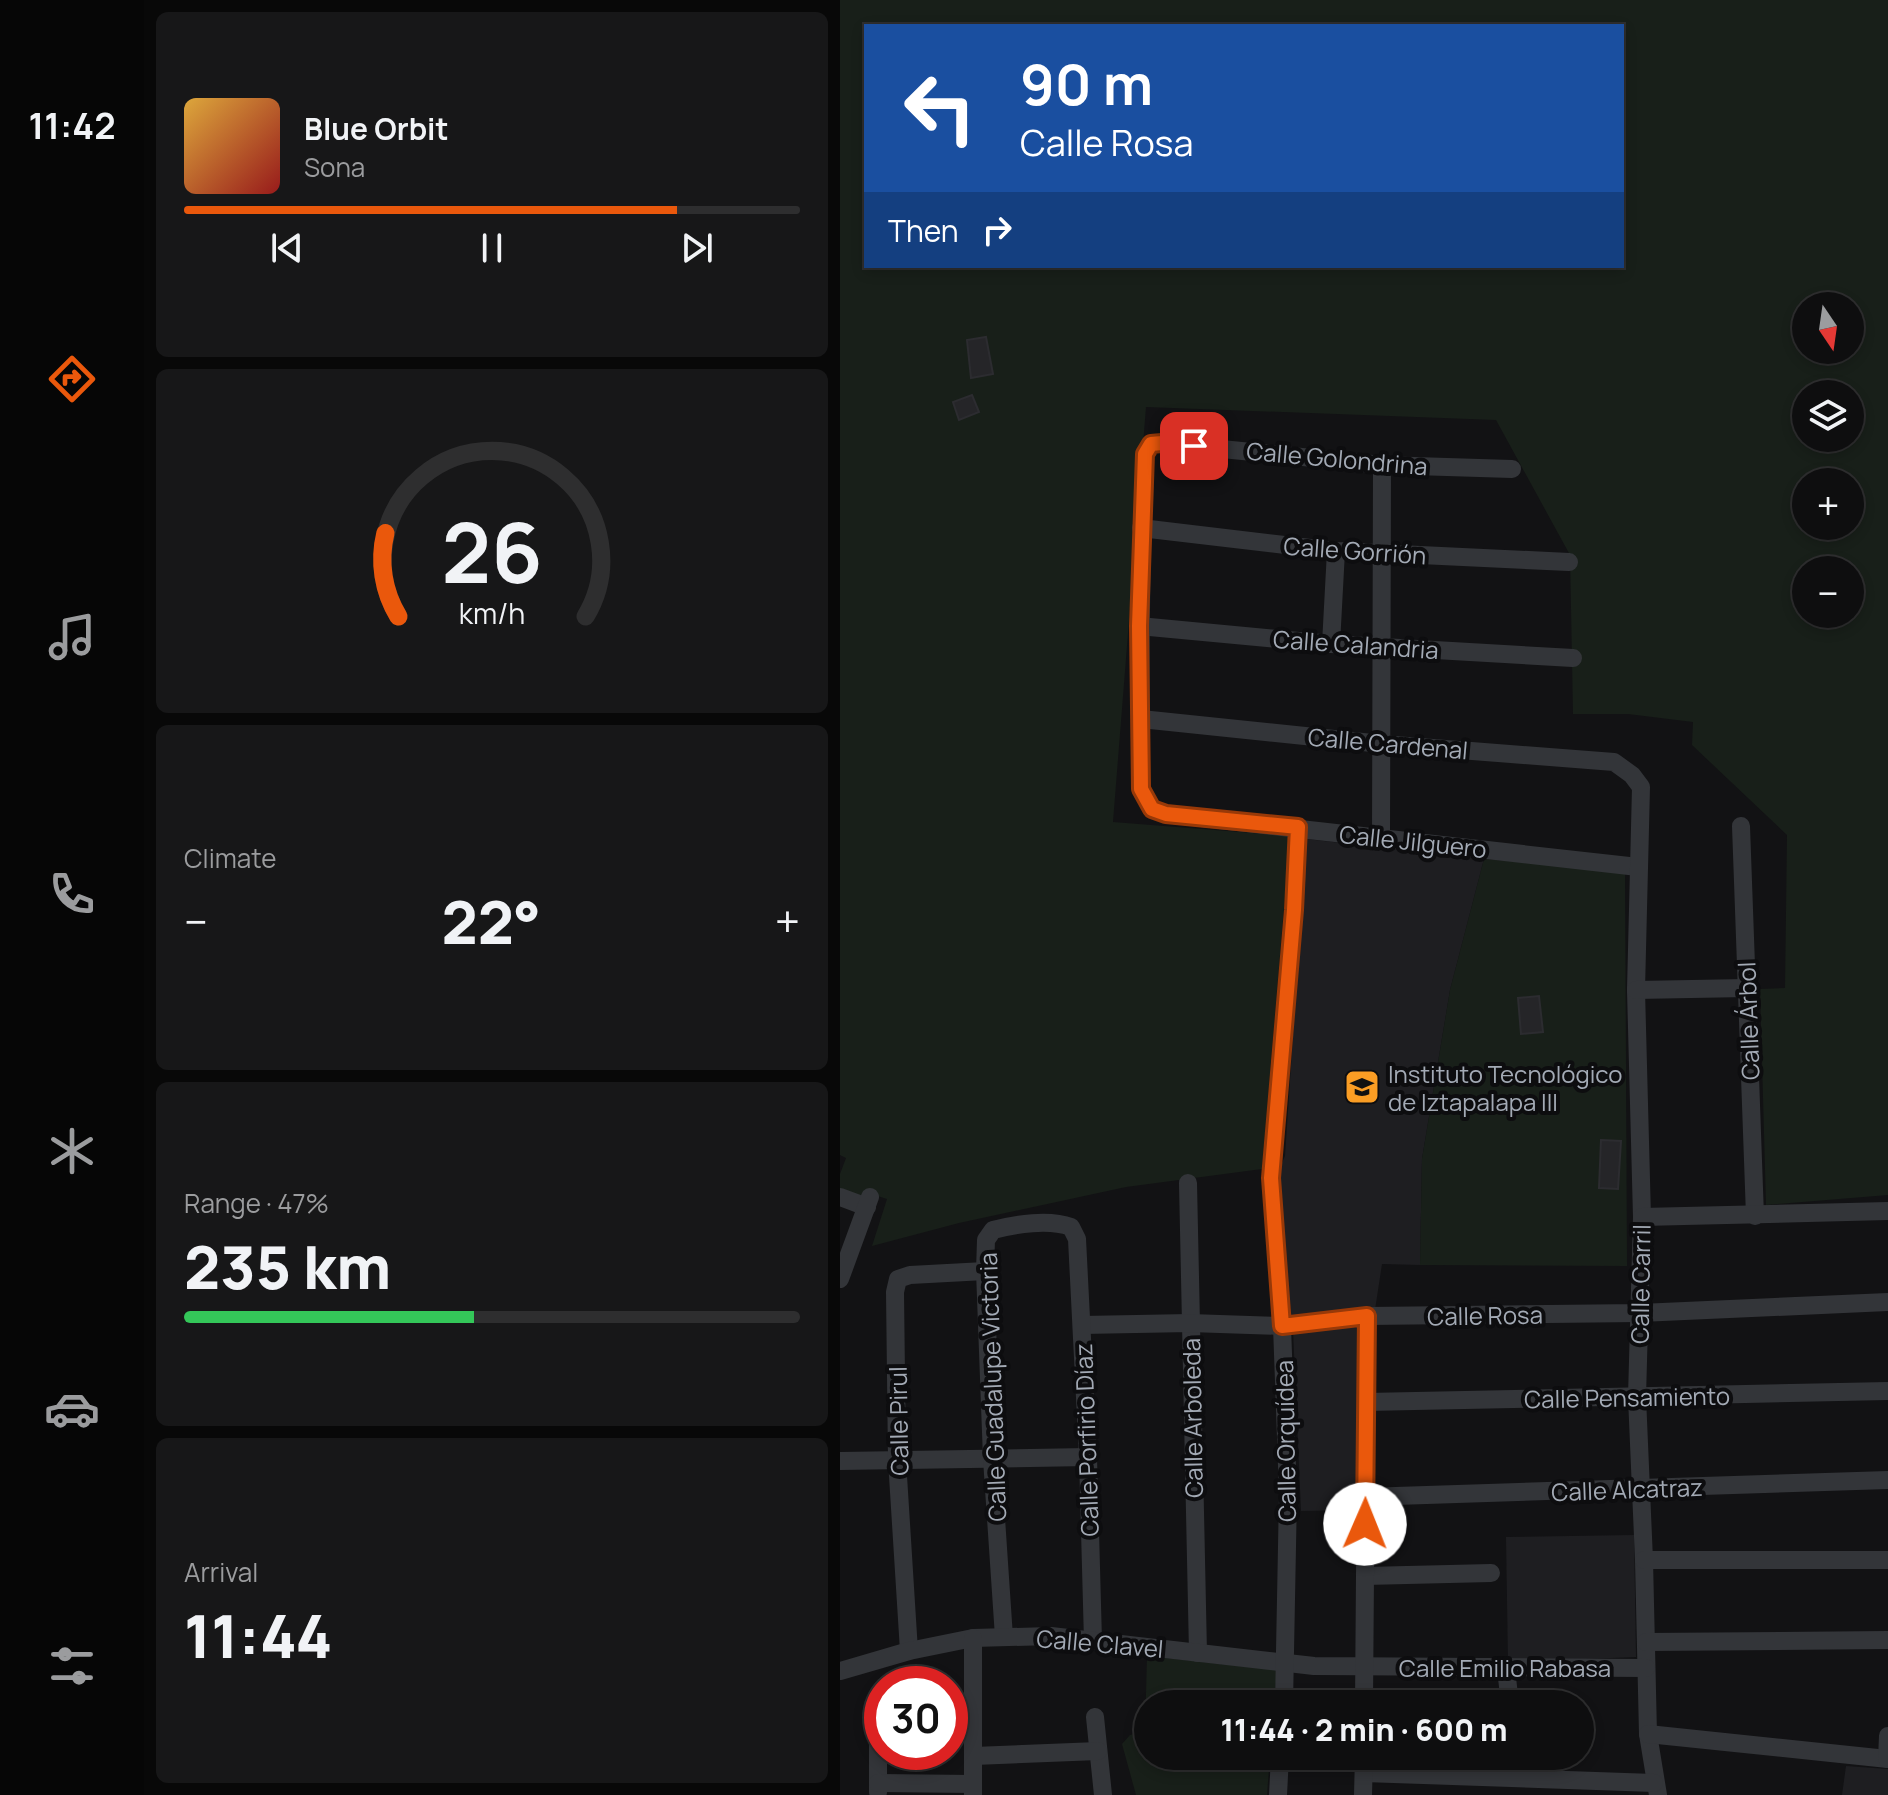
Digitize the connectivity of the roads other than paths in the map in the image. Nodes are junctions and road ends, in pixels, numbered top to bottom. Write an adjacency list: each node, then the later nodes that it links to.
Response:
1 (1382, 465): 2 (street, Calle Golondrina); 3 (street, Calle Golondrina); 5 (street)
2 (1512, 469)
3 (1141, 528): 4 (street, Calle Gorrión); 7 (street)
4 (1336, 551): 5 (street, Calle Gorrión); 8 (street)
5 (1383, 554): 6 (street, Calle Gorrión); 9 (street)
6 (1569, 562)
7 (1139, 626): 8 (street, Calle Calandria); 11 (street)
8 (1331, 644): 9 (street, Calle Calandria)
9 (1382, 647): 10 (street, Calle Calandria); 12 (street)
10 (1573, 658)
11 (1141, 719): 12 (street, Calle Cardenal); 15 (street, Calle Jilguero)
12 (1382, 744): 13 (street, Calle Cardenal); 16 (street)
13 (1632, 775): 17 (street, Calle Carril)
14 (1741, 826): 18 (street, Calle Árbol)
15 (1298, 827): 16 (street, Calle Jilguero); 33 (street, Calle Orquídea)
16 (1381, 838): 17 (street, Calle Jilguero)
17 (1638, 867): 19 (street, Calle Carril)
18 (1747, 988): 19 (street); 23 (street, Calle Árbol)
19 (1636, 990): 24 (street, Calle Carril)
20 (1188, 1183): 31 (street, Calle Arboleda)
21 (840, 1197): 27 (street)
22 (1888, 1211): 23 (street)
23 (1755, 1216): 24 (street)
24 (1642, 1217): 29 (street, Calle Carril)
25 (1077, 1239): 26 (street, Calle Guadalupe Victoria); 32 (street, Calle Porfirio Díaz)
26 (985, 1271): 38 (street, Calle Guadalupe Victoria); 39 (street, Calle Pirul)
27 (842, 1273)
28 (1888, 1302): 29 (street, Calle Rosa)
29 (1640, 1313): 30 (street, Calle Rosa); 35 (street, Calle Carril)
30 (1367, 1316): 33 (street, Calle Rosa); 36 (street)
31 (1190, 1323): 32 (street, Calle Rosa); 33 (street, Calle Rosa); 54 (street, Calle Arboleda)
32 (1082, 1325): 37 (street, Calle Porfirio Díaz)
33 (1282, 1326): 55 (street, Calle Orquídea)
34 (1888, 1391): 35 (street, Calle Pensamiento)
35 (1637, 1397): 36 (street, Calle Pensamiento); 42 (street, Calle Carril)
36 (1366, 1402): 43 (street)
37 (1088, 1457): 38 (street); 51 (street, Calle Porfirio Díaz)
38 (992, 1459): 39 (street); 48 (street, Calle Guadalupe Victoria)
39 (897, 1460): 40 (street); 53 (street, Calle Pirul)
40 (840, 1461)
41 (1888, 1480): 42 (street, Calle Alcatraz)
42 (1641, 1488): 43 (street, Calle Alcatraz); 44 (street, Calle Carril)
43 (1365, 1497): 47 (street)
44 (1644, 1560): 45 (street); 52 (street, Calle Carril)
45 (1888, 1560)
46 (1491, 1573): 47 (street)
47 (1365, 1576): 56 (street)
48 (1004, 1637): 49 (street, Calle Clavel); 51 (street, Calle Clavel)
49 (973, 1638): 53 (street, Calle Clavel); 67 (street)
50 (1888, 1640): 52 (street)
51 (1093, 1641): 54 (street, Calle Clavel)
52 (1646, 1642): 57 (street, Calle Carril)
53 (909, 1651): 59 (street, Calle Clavel)
54 (1198, 1653): 55 (street, Calle Clavel)
55 (1286, 1663): 56 (street, Calle Clavel); 60 (street, Calle Orquídea)
56 (1364, 1667): 58 (street, Calle Emilio Rabasa); 61 (street)
57 (1646, 1668): 58 (street, Calle Emilio Rabasa); 64 (street, Calle Carril)
58 (1506, 1669): 62 (street)
59 (840, 1671)
60 (1285, 1690)
61 (1364, 1690)
62 (1508, 1690)
63 (1095, 1717): 66 (street)
64 (1648, 1734): 68 (street); 74 (street, Calle Carril)
65 (1888, 1736): 68 (street)
66 (1098, 1751): 67 (street); 75 (street)
67 (974, 1756): 73 (street)
68 (1887, 1759)
69 (1279, 1770): 76 (street)
70 (1364, 1770): 77 (street)
71 (1434, 1770): 74 (street)
72 (878, 1789): 73 (street)
73 (973, 1789)
74 (1656, 1789)
75 (1103, 1795)
76 (1278, 1795)
77 (1363, 1795)

